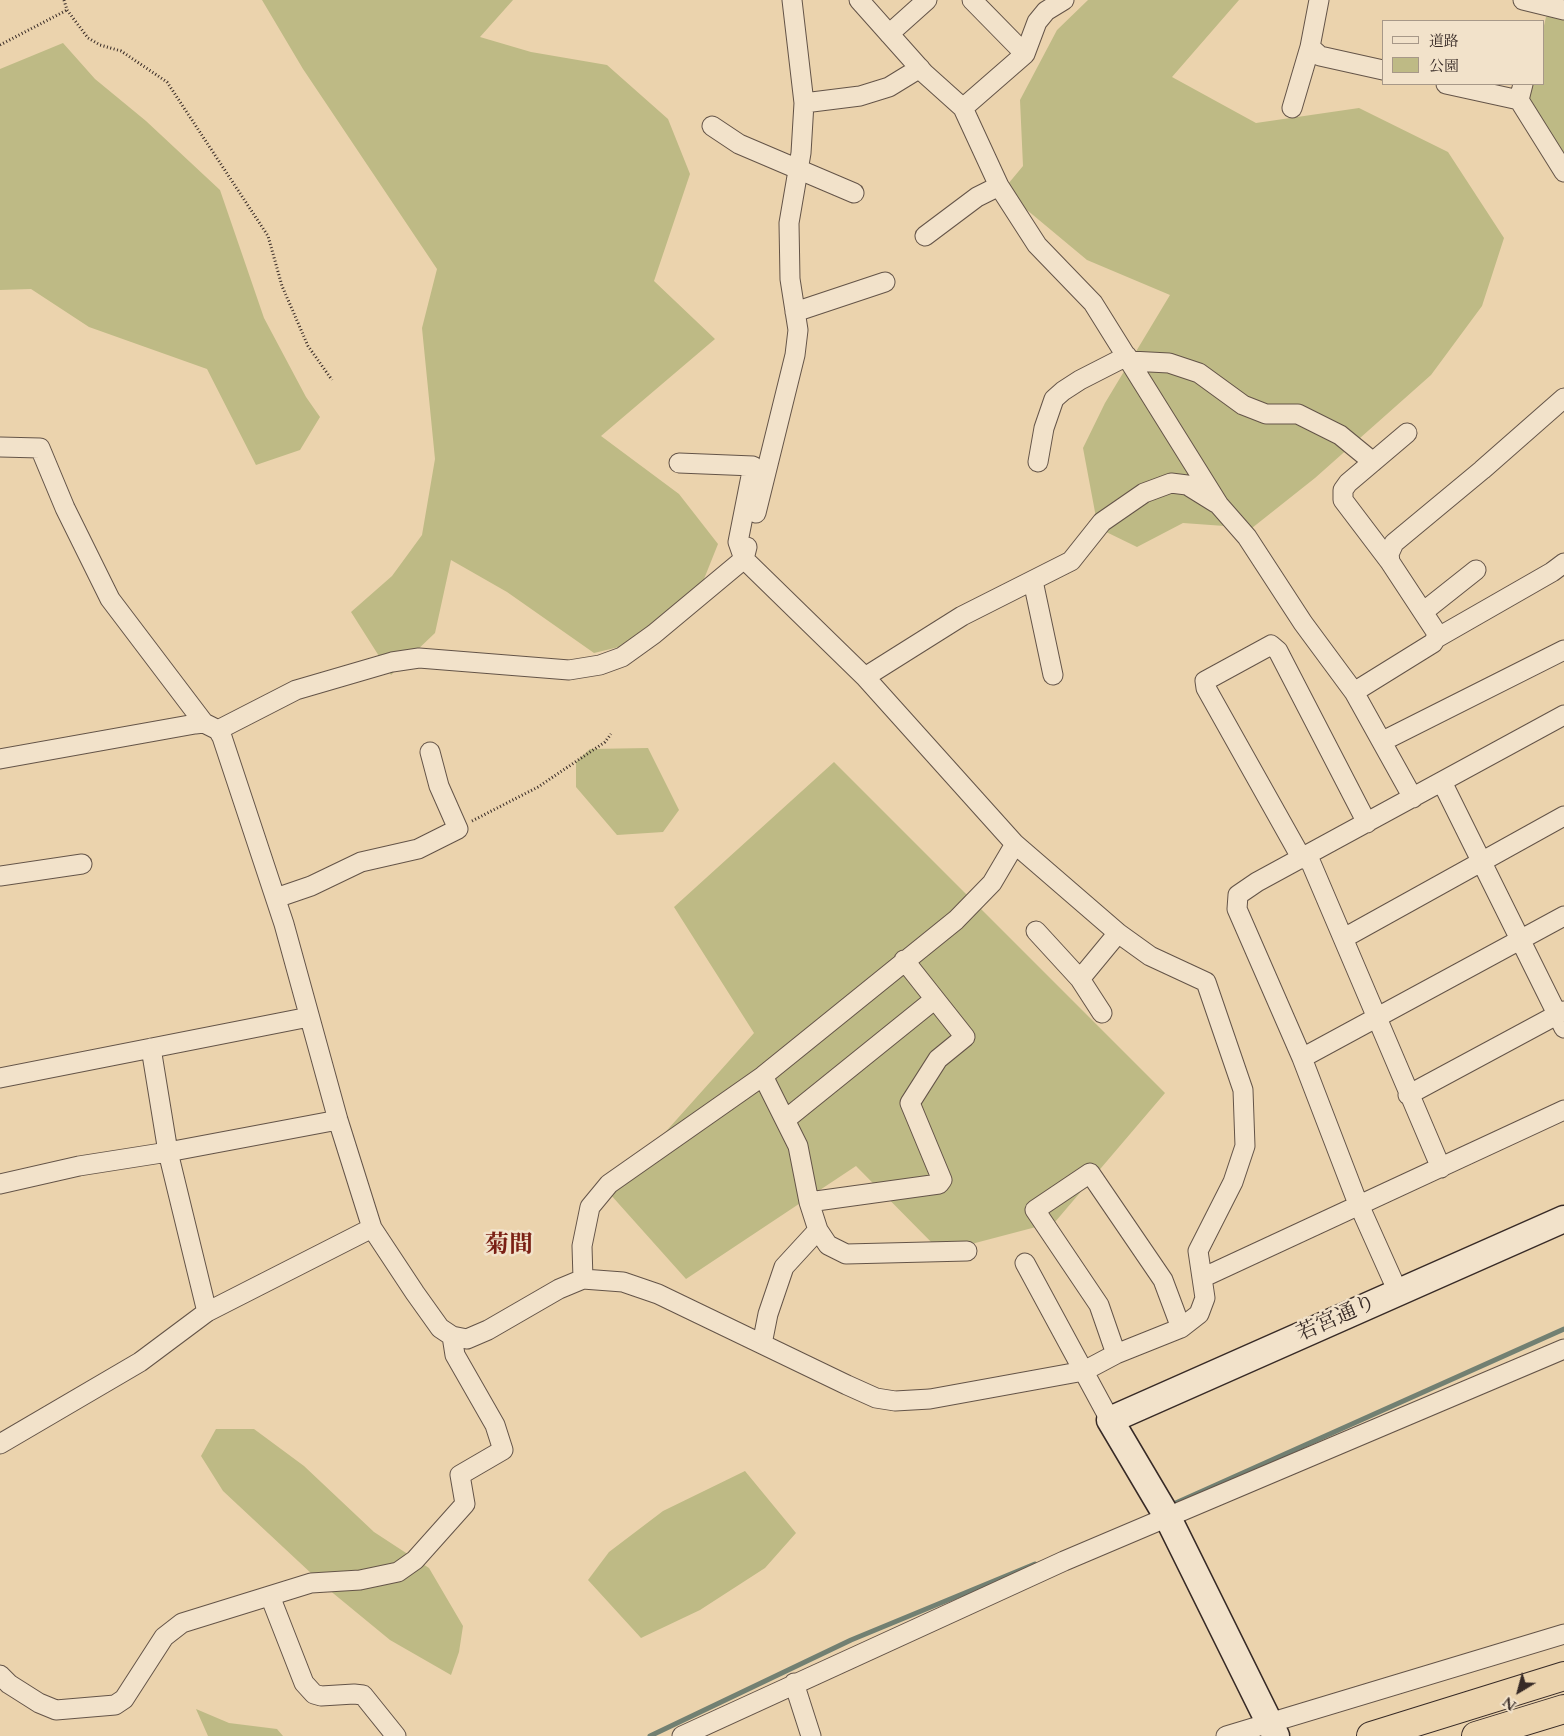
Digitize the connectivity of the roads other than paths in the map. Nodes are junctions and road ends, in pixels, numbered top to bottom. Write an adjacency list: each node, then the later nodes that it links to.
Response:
1 (792, 0): 16 (street)
2 (859, 0): 9 (street)
3 (927, 0): 9 (street)
4 (972, 0): 11 (street)
5 (1064, 0): 11 (street)
6 (1318, 0): 10 (street)
7 (1534, 9): 8 (street)
8 (1564, 10)
9 (889, 34): 12 (street)
10 (1310, 47): 13 (street); 18 (street)
11 (1025, 54): 17 (street)
12 (920, 68): 16 (street); 17 (street)
13 (1382, 70)
14 (1455, 85): 15 (street)
15 (1521, 92): 21 (street)
16 (804, 103): 20 (street)
17 (963, 108): 22 (street)
18 (1292, 108)
19 (712, 126): 20 (street)
20 (798, 169): 23 (street); 26 (street)
21 (1564, 172)
22 (998, 186): 24 (street); 27 (street)
23 (854, 193)
24 (925, 236)
25 (886, 282): 26 (street)
26 (795, 312): 35 (street)
27 (1128, 359): 31 (street); 32 (street); 34 (street)
28 (1564, 398): 36 (street)
29 (1407, 433): 32 (street)
30 (0, 447): 47 (street)
31 (1038, 462)
32 (1373, 462): 36 (street)
33 (679, 463): 35 (street)
34 (1219, 505): 39 (street); 45 (street)
35 (744, 559): 44 (street); 47 (street)
36 (1390, 562): 40 (street)
37 (1564, 563): 41 (street)
38 (1476, 570): 40 (street)
39 (1033, 581): 43 (street); 44 (street)
40 (1422, 612): 41 (street)
41 (1435, 639): 45 (street)
42 (1564, 650): 48 (street)
43 (1053, 675)
44 (865, 677): 55 (street)
45 (1354, 692): 48 (street)
46 (1564, 715): 51 (street)
47 (211, 727): 50 (street); 60 (street)
48 (1383, 741): 52 (street)
49 (430, 752): 60 (street)
50 (0, 759)
51 (1442, 782): 52 (street); 57 (street)
52 (1413, 798): 54 (street)
53 (1564, 816): 57 (street)
54 (1368, 823): 56 (street); 56 (street)
55 (1015, 844): 63 (street); 66 (street)
56 (1305, 858): 64 (street); 74 (street)
57 (1481, 862): 64 (street); 65 (street)
58 (82, 864): 59 (street)
59 (0, 876)
60 (276, 898): 70 (street)
61 (1564, 916): 65 (street)
62 (1036, 931): 67 (street)
63 (1118, 933): 67 (street); 91 (street)
64 (1344, 938): 71 (street)
65 (1520, 939): 71 (street); 72 (street)
66 (904, 960): 68 (street); 75 (street)
67 (1080, 979): 69 (street)
68 (935, 998): 80 (street); 84 (street)
69 (1102, 1013)
70 (309, 1017): 73 (street); 79 (street)
71 (1375, 1018): 74 (street); 77 (street)
72 (1562, 1018): 77 (street)
73 (152, 1048): 76 (street); 81 (street)
74 (1302, 1058): 85 (street)
75 (762, 1076): 80 (street); 92 (street)
76 (0, 1078)
77 (1408, 1094): 82 (street)
78 (1564, 1110): 82 (street)
79 (338, 1120): 81 (street); 87 (street)
80 (785, 1120): 84 (street)
81 (168, 1152): 83 (street); 94 (street)
82 (1440, 1168): 85 (street)
83 (0, 1184)
84 (809, 1202): 88 (street)
85 (1360, 1205): 91 (street); 93 (street)
86 (1564, 1219): 93 (street, 若宮通り)
87 (372, 1228): 94 (street); 96 (street)
88 (818, 1230): 89 (street); 97 (street)
89 (967, 1251)
90 (1025, 1263): 100 (street)
91 (1202, 1278): 95 (street)
92 (582, 1279): 96 (street); 97 (street)
93 (1398, 1292): 101 (street, 若宮通り)
94 (208, 1312): 102 (street)
95 (1181, 1328): 99 (street); 99 (street)
96 (452, 1336): 104 (street)
97 (762, 1344): 100 (street)
98 (1564, 1348): 103 (street)
99 (1116, 1354): 100 (street)
100 (1084, 1371): 101 (street)
101 (1110, 1420): 103 (street)
102 (4, 1436)
103 (1168, 1518): 108 (street); 110 (street)
104 (270, 1596): 106 (street); 111 (street)
105 (1564, 1634): 110 (street)
106 (0, 1675)
107 (1564, 1676): 115 (highway)
108 (794, 1683): 112 (street); 113 (street)
109 (1564, 1709): 116 (highway)
110 (1273, 1730): 114 (street)
111 (396, 1736)
112 (682, 1736)
113 (811, 1736)
114 (1226, 1736)
115 (1371, 1736)
116 (1476, 1736)

